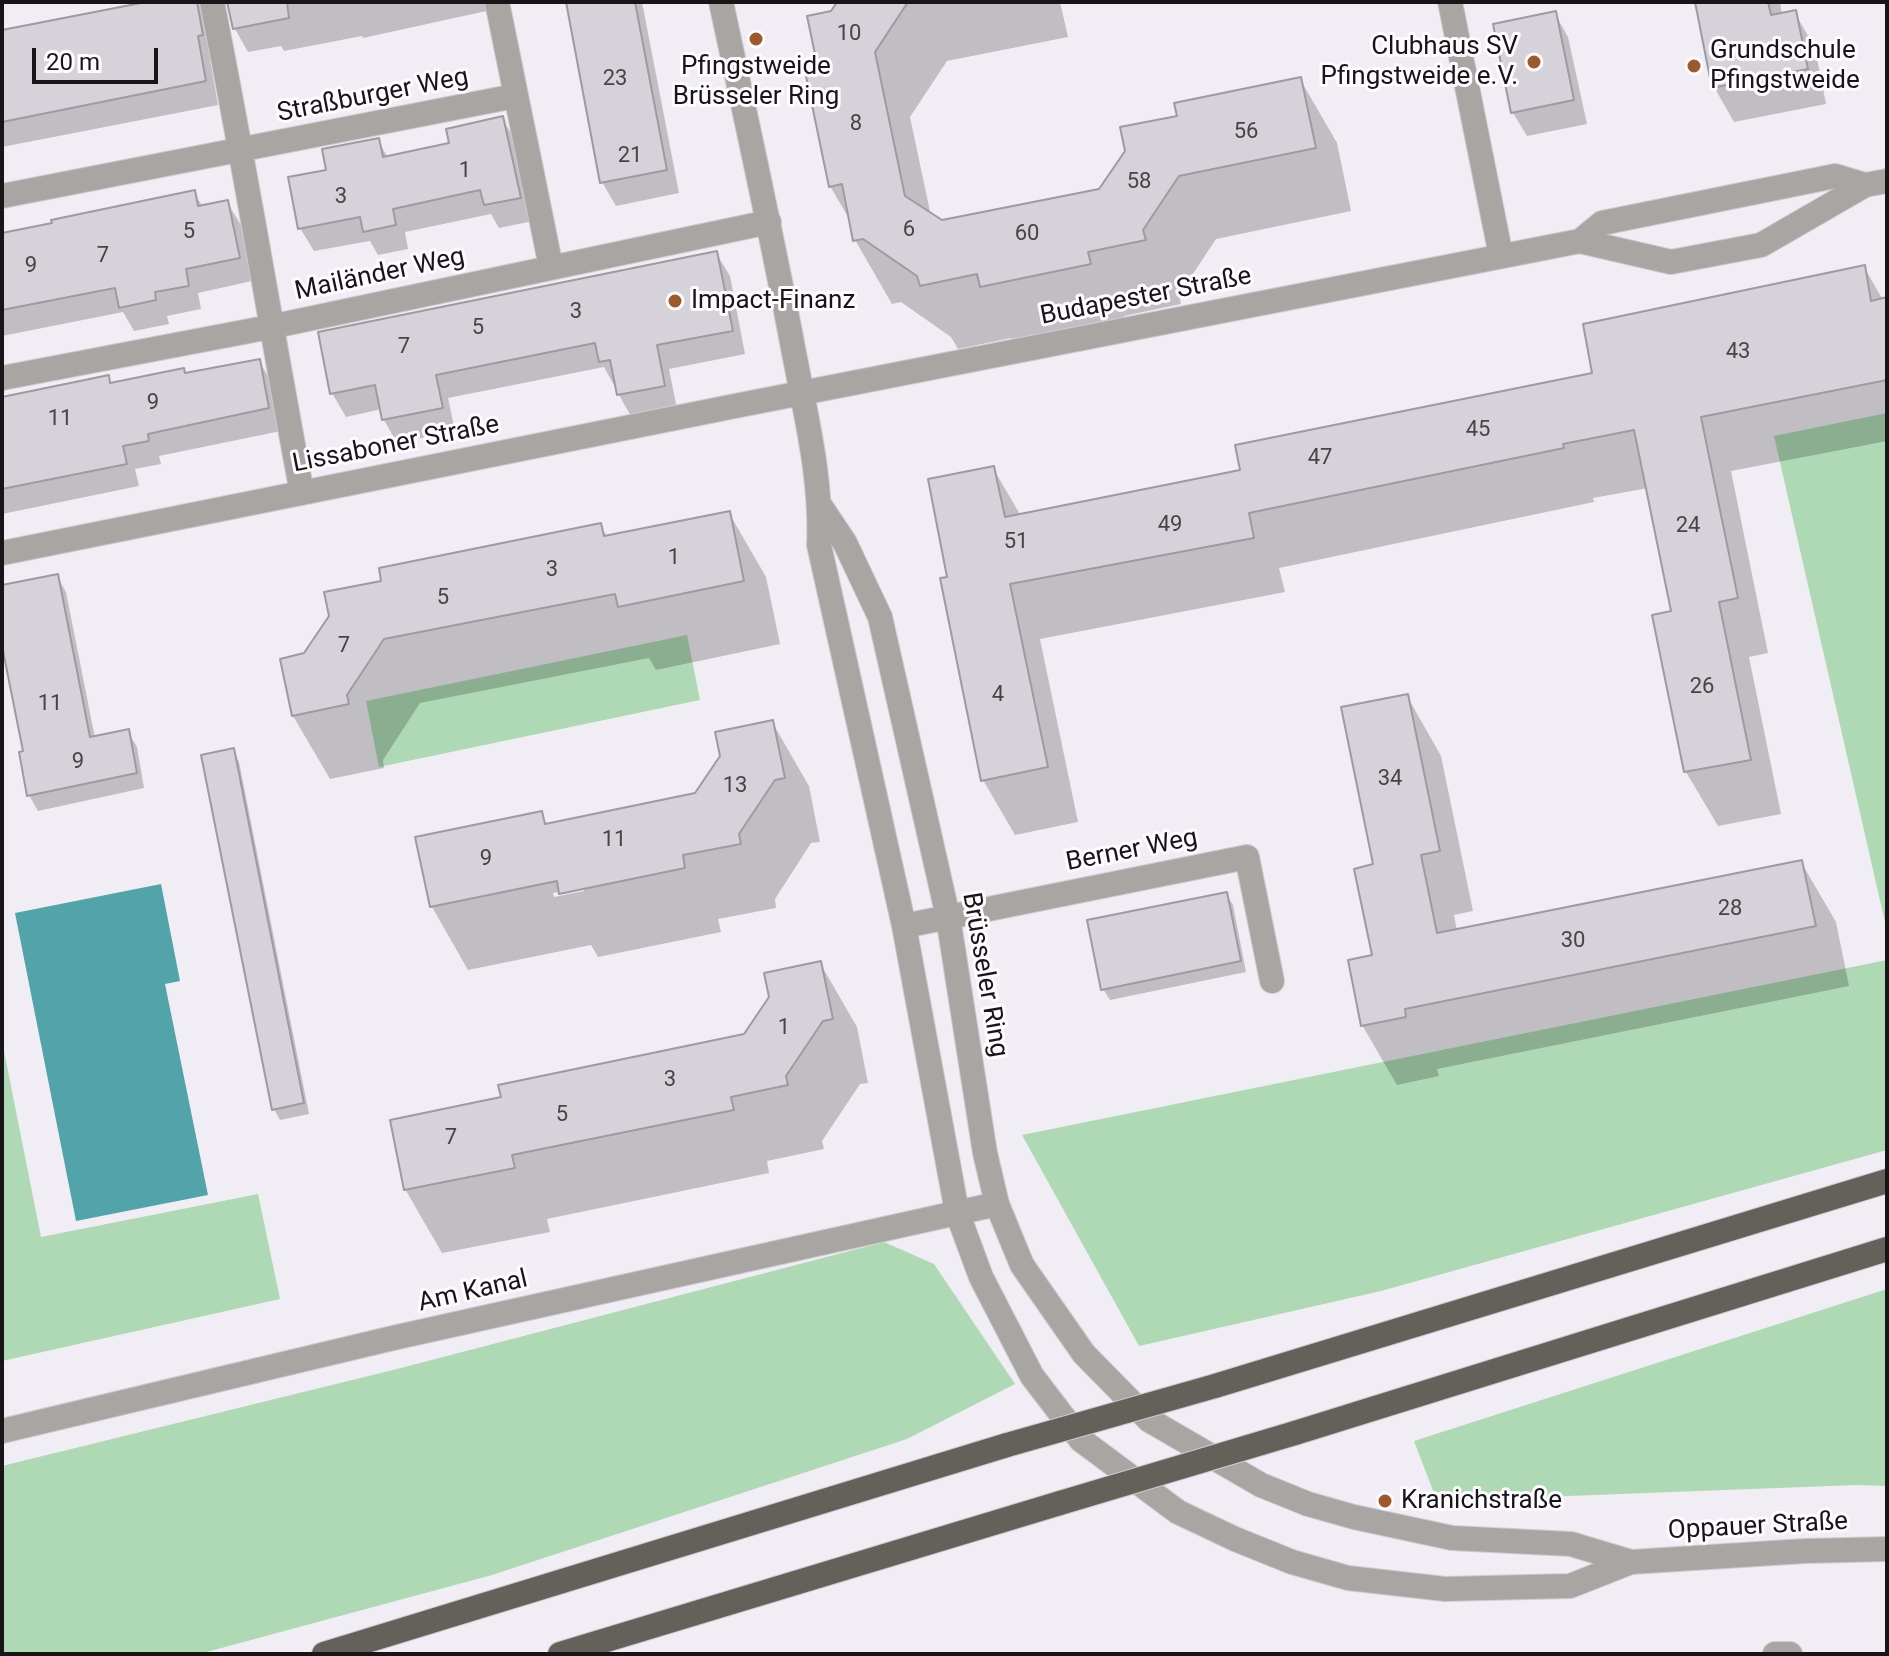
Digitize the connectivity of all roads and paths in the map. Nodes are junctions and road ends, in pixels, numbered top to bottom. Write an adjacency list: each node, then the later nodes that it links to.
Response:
1 (212, 2): 6 (street)
2 (497, 2): 5 (street)
3 (721, 2): 9 (street, Brüsseler Ring)
4 (1450, 2): 11 (street)
5 (515, 96): 6 (street, Straßburger Weg); 12 (street)
6 (242, 151): 8 (street, Straßburger Weg); 13 (street)
7 (1876, 183): 10 (street, Budapester Straße); 10 (street, Budapester Straße)
8 (2, 196)
9 (769, 222): 12 (street, Mailänder Weg); 15 (street, Brüsseler Ring)
10 (1580, 241): 11 (street, Budapester Straße)
11 (1501, 256): 15 (street, Budapester Straße)
12 (551, 267): 13 (street, Mailänder Weg)
13 (270, 327): 14 (street, Mailänder Weg); 16 (street)
14 (2, 378)
15 (802, 394): 16 (street, Lissaboner Straße); 17 (street, Brüsseler Ring)
16 (302, 493): 18 (street, Lissaboner Straße)
17 (821, 507): 19 (street, Brüsseler Ring); 20 (street, Brüsseler Ring)
18 (2, 553)
19 (948, 917): 20 (street, Berner Weg); 21 (street, Berner Weg); 23 (street, Brüsseler Ring)
20 (904, 926): 24 (street, Brüsseler Ring)
21 (1272, 981)
22 (1887, 1181): 31 (highway, bridge)
23 (997, 1204): 24 (street); 26 (street, Brüsseler Ring)
24 (957, 1212): 27 (street, Am Kanal); 28 (street, Brüsseler Ring)
25 (1887, 1249): 32 (highway, bridge)
26 (1149, 1420): 30 (street, Oppauer Straße)
27 (2, 1431)
28 (1081, 1440): 30 (street, Oppauer Straße)
29 (1887, 1549): 30 (street, Oppauer Straße)
30 (1631, 1562)
31 (324, 1654)
32 (560, 1654)
33 (1775, 1654): 34 (street)
34 (1790, 1654)

